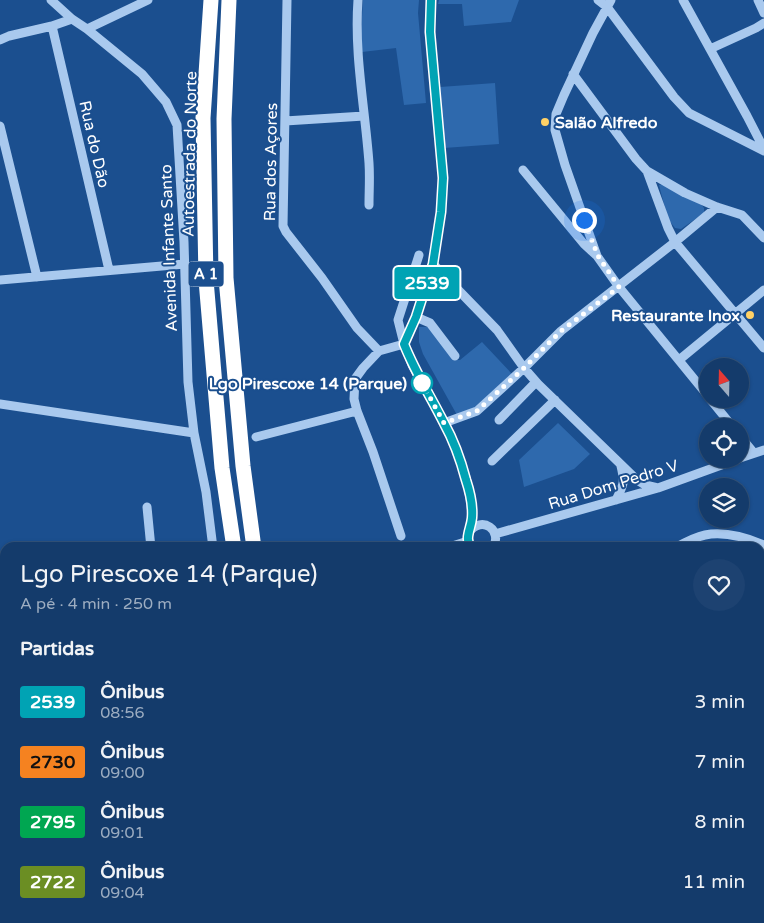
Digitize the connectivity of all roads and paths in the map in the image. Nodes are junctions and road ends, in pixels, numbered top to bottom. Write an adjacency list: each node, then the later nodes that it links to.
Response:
1 (51, 0): 13 (street, Avenida Infante Santo)
2 (148, 0): 16 (street)
3 (211, 0): 71 (highway, Autoestrada do Norte / A 1)
4 (229, 0): 72 (highway, A 1)
5 (287, 0): 21 (street, Rua dos Açores)
6 (358, 0): 20 (street)
7 (431, 0): 33 (street)
8 (598, 0): 11 (street)
9 (683, 0): 18 (street)
10 (758, 0): 12 (street)
11 (609, 3): 19 (street); 23 (street)
12 (764, 13)
13 (72, 19): 15 (street); 16 (street, Avenida Infante Santo)
14 (764, 23): 18 (street)
15 (52, 26): 17 (street); 34 (street, Rua do Dão)
16 (87, 30): 32 (street, Avenida Infante Santo)
17 (1, 37)
18 (710, 49): 23 (street)
19 (574, 74): 25 (street); 31 (street)
20 (364, 116): 21 (street); 26 (street)
21 (285, 121): 43 (street, Rua dos Açores)
22 (0, 126): 35 (street)
23 (764, 150)
24 (523, 170): 31 (street)
25 (647, 171): 27 (street); 29 (street)
26 (369, 205)
27 (716, 207): 28 (street); 29 (street)
28 (764, 238)
29 (675, 242): 37 (street); 39 (street)
30 (418, 255): 41 (street)
31 (598, 256): 37 (street)
32 (184, 264): 34 (street); 56 (street, Avenida Infante Santo)
33 (433, 264): 40 (street); 46 (street)
34 (109, 270): 35 (street)
35 (37, 277): 36 (street)
36 (0, 280)
37 (619, 287): 45 (street); 46 (street)
38 (764, 290): 39 (street)
39 (735, 314): 42 (street); 45 (street)
40 (416, 317): 41 (street); 44 (street)
41 (404, 344): 43 (street); 55 (street)
42 (764, 348)
43 (379, 351): 52 (street)
44 (456, 356)
45 (678, 360): 48 (street)
46 (524, 368): 47 (street); 55 (street)
47 (536, 382): 49 (street); 54 (street)
48 (699, 385)
49 (555, 400): 60 (street); 61 (street)
50 (0, 404): 56 (street)
51 (718, 408): 53 (street)
52 (357, 411): 57 (street); 67 (street)
53 (726, 418)
54 (499, 420)
55 (444, 423): 68 (street)
56 (194, 433): 70 (street, Avenida Infante Santo)
57 (256, 437)
58 (749, 443): 59 (street)
59 (761, 453)
60 (492, 461)
61 (621, 466): 63 (street); 64 (street)
62 (712, 468): 63 (street, Rua Dom Pedro V)
63 (658, 488): 64 (street, Rua Dom Pedro V)
64 (616, 500): 66 (street, Rua Dom Pedro V)
65 (147, 507): 69 (street)
66 (495, 534): 68 (street); 73 (street)
67 (401, 536)
68 (469, 540)
69 (150, 542)
70 (212, 542)
71 (233, 542)
72 (253, 542)
73 (495, 542)
74 (688, 542): 75 (street)
75 (757, 542)

